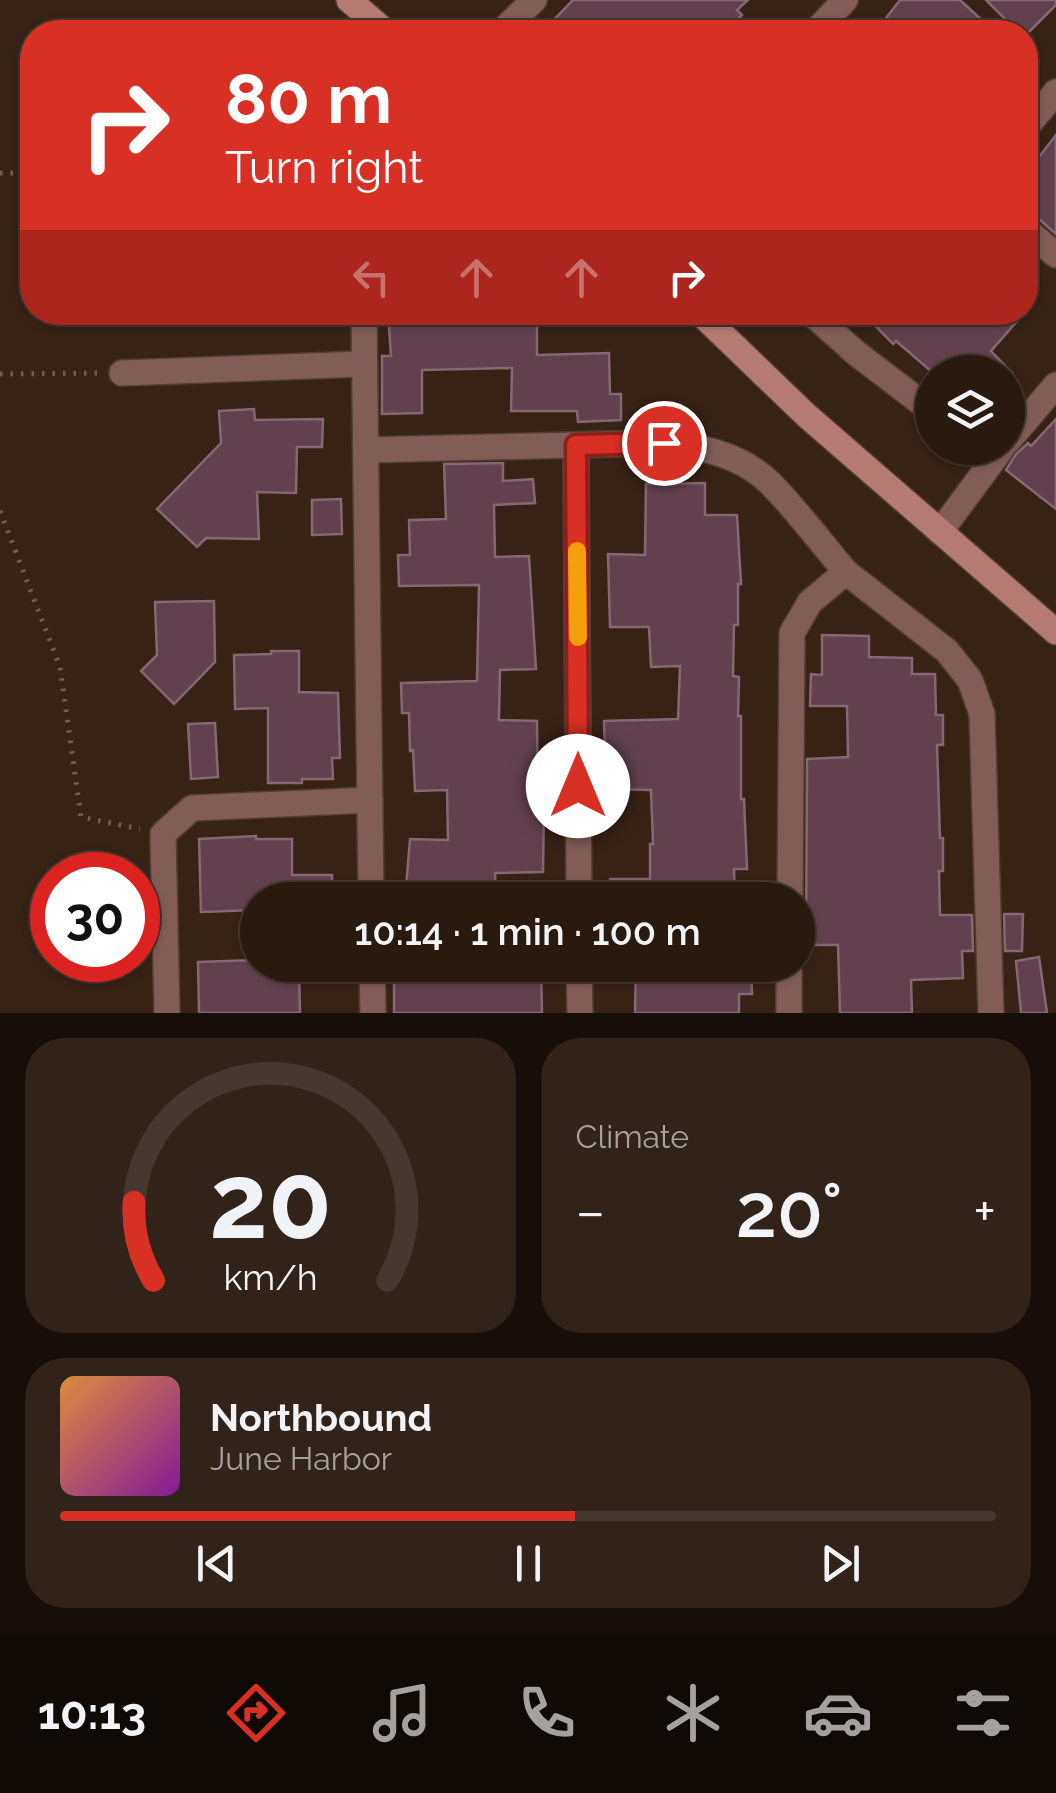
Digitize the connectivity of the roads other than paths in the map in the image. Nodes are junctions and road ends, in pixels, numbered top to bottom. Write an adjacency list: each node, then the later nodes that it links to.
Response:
1 (349, 0): 4 (street)
2 (534, 0): 5 (street)
3 (844, 0): 6 (street)
4 (372, 20)
5 (513, 20)
6 (825, 20)
7 (1056, 92): 8 (street)
8 (1038, 113)
9 (364, 325): 12 (street)
10 (713, 325): 20 (street)
11 (825, 325): 15 (street)
12 (364, 364): 13 (street); 18 (street)
13 (122, 373)
14 (1056, 385): 16 (street)
15 (915, 398)
16 (1025, 418)
17 (576, 445): 18 (street); 21 (street); 25 (street)
18 (366, 450): 23 (street)
19 (985, 465): 20 (street)
20 (940, 532): 22 (street)
21 (846, 572): 26 (street); 34 (street)
22 (1056, 632)
23 (370, 800): 24 (street); 30 (street)
24 (372, 882)
25 (579, 882)
26 (790, 882)
27 (372, 982): 31 (street)
28 (579, 982): 32 (street)
29 (790, 982): 33 (street)
30 (167, 1013)
31 (373, 1013)
32 (580, 1013)
33 (789, 1013)
34 (990, 1013)

